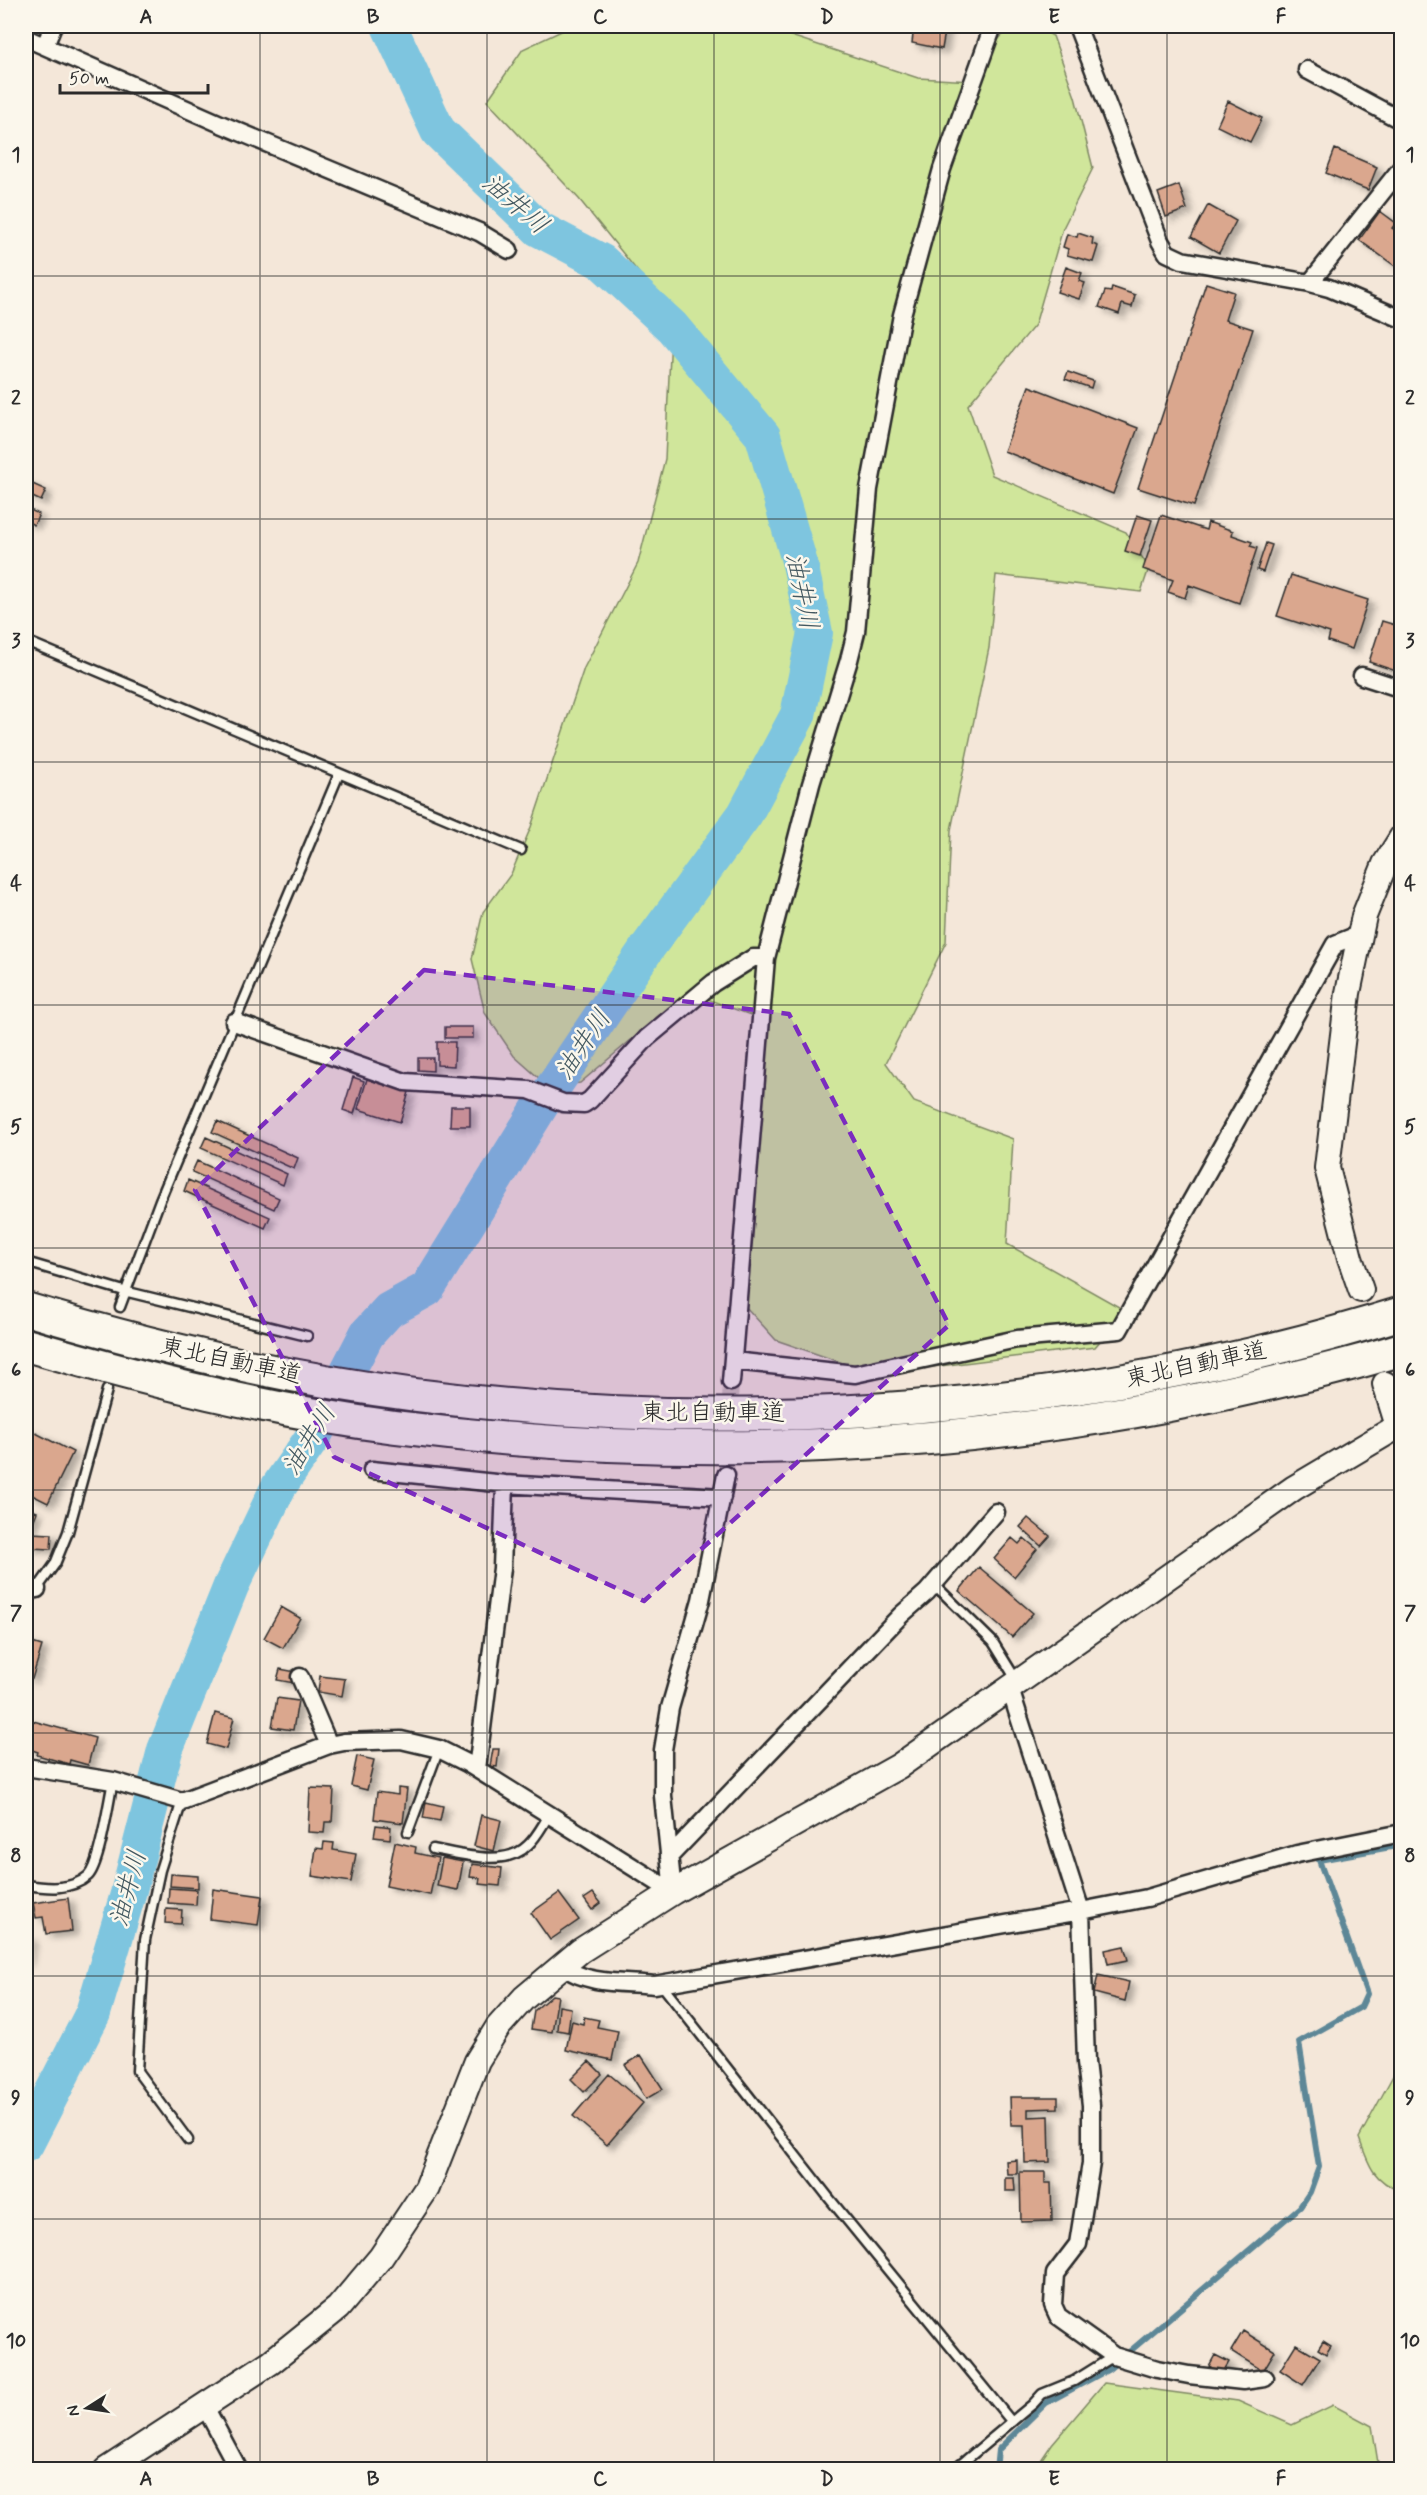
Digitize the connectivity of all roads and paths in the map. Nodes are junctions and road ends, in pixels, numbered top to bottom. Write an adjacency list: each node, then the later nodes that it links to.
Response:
1 (54, 26): 5 (street)
2 (993, 26): 19 (street)
3 (1077, 26): 10 (street)
4 (26, 38): 5 (street)
5 (45, 46): 9 (street)
6 (1307, 70): 7 (street)
7 (1401, 121)
8 (1401, 167): 10 (street)
9 (509, 250)
10 (1310, 283): 11 (street)
11 (1401, 319)
12 (26, 641): 15 (lane)
13 (1362, 676): 14 (street)
14 (1401, 689)
15 (339, 774): 17 (lane); 20 (lane)
16 (1401, 837): 18 (street)
17 (521, 850)
18 (1360, 934): 22 (street); 30 (street)
19 (766, 958): 20 (street); 30 (street)
20 (234, 1022): 23 (lane)
21 (26, 1262): 23 (lane)
22 (1361, 1290)
23 (124, 1292): 24 (lane); 27 (lane)
24 (120, 1307)
25 (26, 1309): 26 (highway, 東北自動車道)
26 (1401, 1313)
27 (307, 1336)
28 (26, 1345): 29 (highway, 東北自動車道)
29 (1401, 1350)
30 (733, 1361): 31 (street)
31 (731, 1382)
32 (1385, 1384): 34 (street)
33 (107, 1390): 40 (lane)
34 (1400, 1430): 44 (street)
35 (372, 1470): 37 (street)
36 (726, 1475): 38 (street)
37 (505, 1484): 38 (street); 48 (street)
38 (722, 1497): 55 (street)
39 (996, 1512): 41 (street)
40 (31, 1588): 42 (lane)
41 (927, 1592): 44 (lane); 55 (street)
42 (26, 1604)
43 (300, 1677): 45 (street)
44 (1014, 1686): 57 (street); 58 (street)
45 (328, 1745): 46 (street); 50 (street)
46 (439, 1749): 48 (street); 52 (lane)
47 (26, 1767): 49 (street)
48 (477, 1769): 51 (street)
49 (119, 1782): 50 (street); 56 (lane)
50 (182, 1801): 61 (lane)
51 (550, 1814): 54 (lane); 57 (street)
52 (408, 1832)
53 (1401, 1833): 58 (street)
54 (433, 1849)
55 (669, 1857): 57 (street)
56 (26, 1885)
57 (673, 1892): 59 (street)
58 (1081, 1911): 60 (street); 62 (street)
59 (562, 1966): 60 (street); 64 (street)
60 (661, 1983): 65 (lane)
61 (188, 2140)
62 (1114, 2356): 63 (street); 65 (lane)
63 (1265, 2378)
64 (204, 2405): 66 (street); 67 (street)
65 (1011, 2421): 68 (lane)
66 (106, 2469)
67 (239, 2469)
68 (954, 2469)

